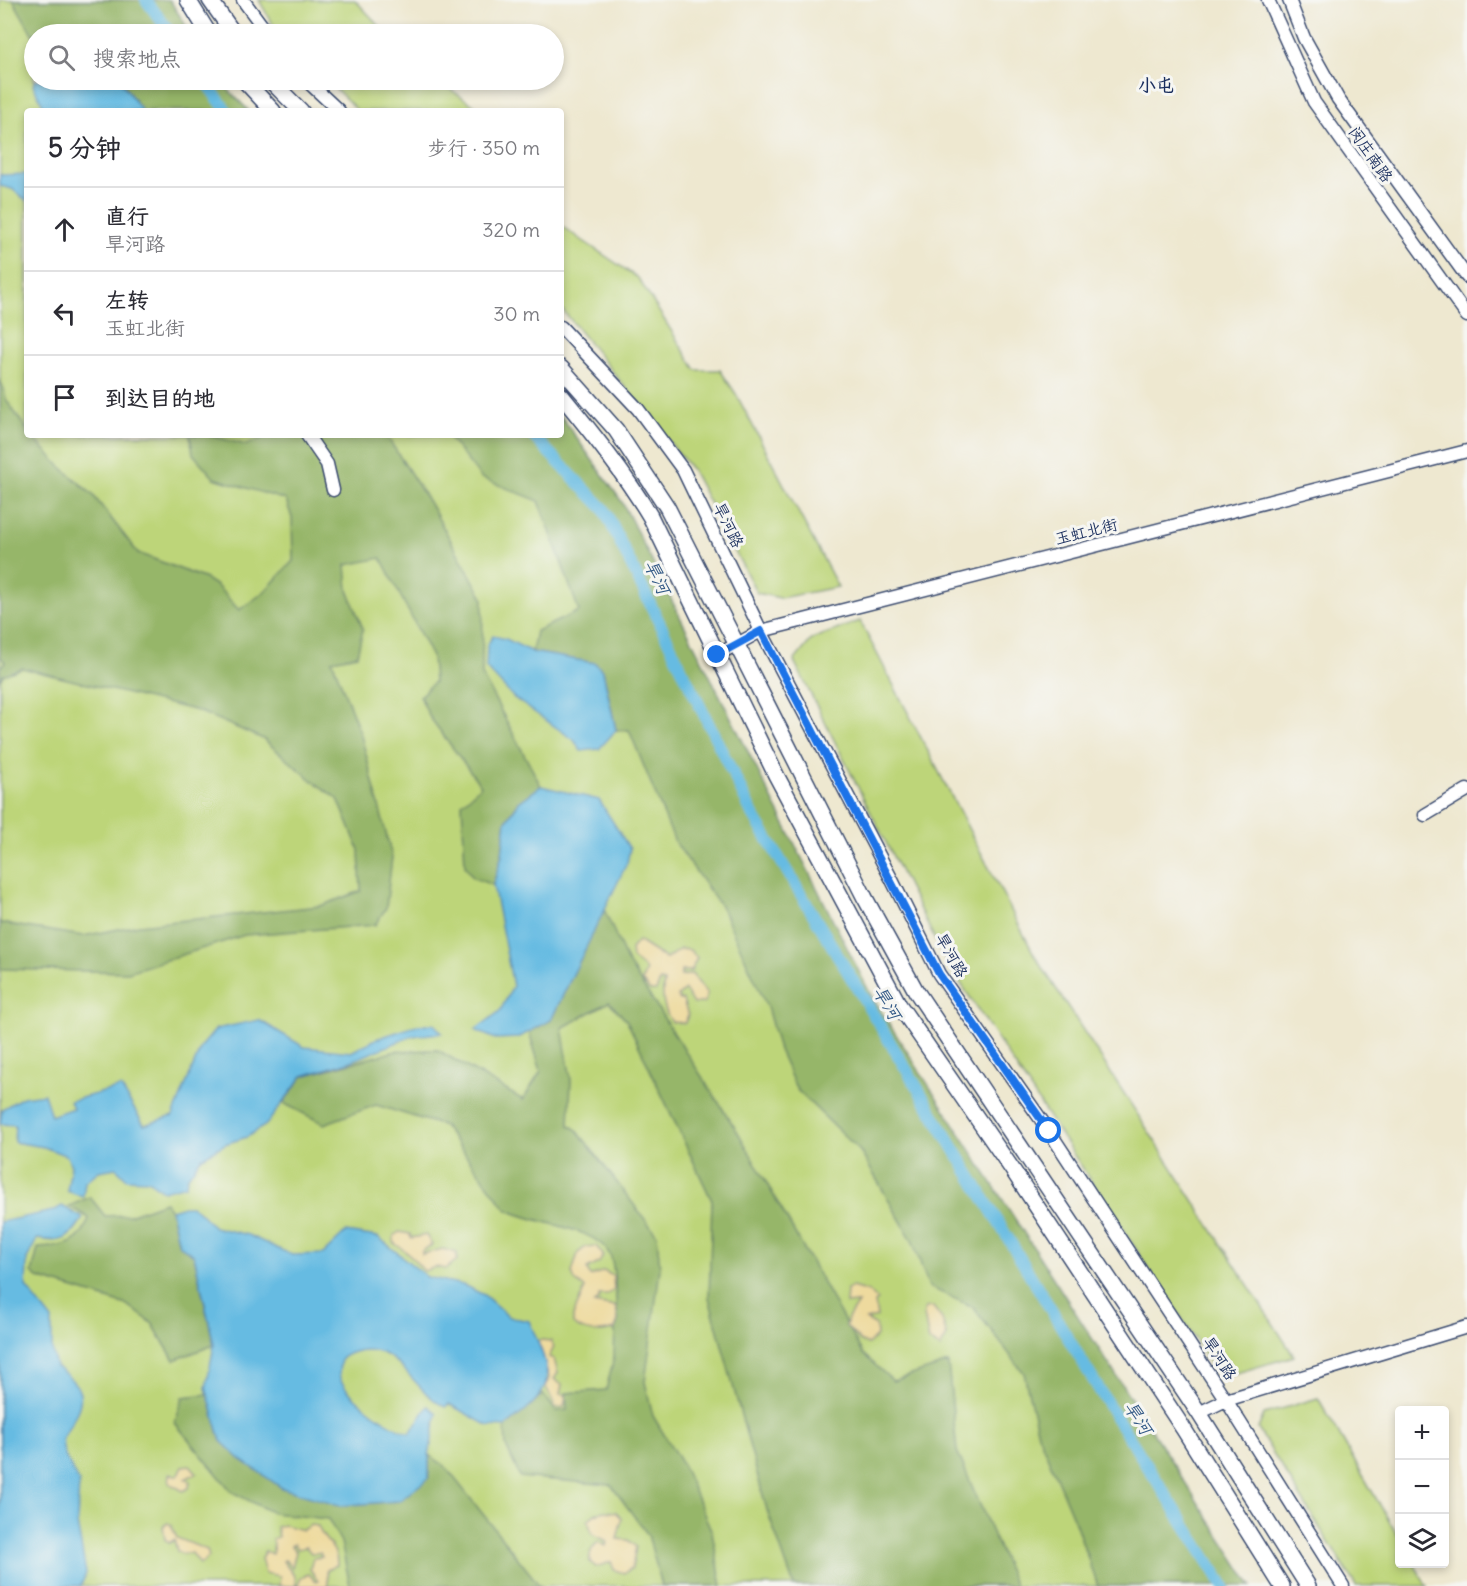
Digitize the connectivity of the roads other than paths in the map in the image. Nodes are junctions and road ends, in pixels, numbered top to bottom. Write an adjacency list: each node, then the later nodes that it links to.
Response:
1 (188, 0): 6 (main road)
2 (210, 0): 7 (main road)
3 (243, 0): 8 (street)
4 (1268, 0): 16 (street, 闵庄南路)
5 (1289, 0): 15 (street, 闵庄南路)
6 (203, 24)
7 (227, 24)
8 (261, 24)
9 (253, 90): 12 (main road)
10 (280, 90): 13 (main road)
11 (317, 90): 14 (street)
12 (270, 108)
13 (298, 108)
14 (336, 108)
15 (1467, 277)
16 (1467, 316)
17 (564, 330): 25 (street, 旱河路)
18 (564, 371): 23 (main road)
19 (564, 399): 24 (main road)
20 (308, 438): 22 (street)
21 (1467, 451): 25 (street, 玉虹北街)
22 (333, 490)
23 (667, 507): 24 (main road); 26 (main road)
24 (650, 516): 27 (main road)
25 (761, 631): 26 (street, 玉虹北街); 33 (street, 旱河路)
26 (738, 644): 27 (street, 玉虹北街); 30 (main road)
27 (717, 655): 32 (main road)
28 (1467, 790): 29 (street)
29 (1425, 815)
30 (1142, 1327): 32 (main road); 34 (main road)
31 (1467, 1327): 33 (street)
32 (1124, 1339): 36 (main road)
33 (1226, 1400): 34 (street); 39 (street, 旱河路)
34 (1199, 1413): 35 (main road)
35 (1257, 1506): 36 (main road); 38 (main road)
36 (1238, 1516): 37 (main road)
37 (1282, 1586)
38 (1308, 1586)
39 (1343, 1586)

